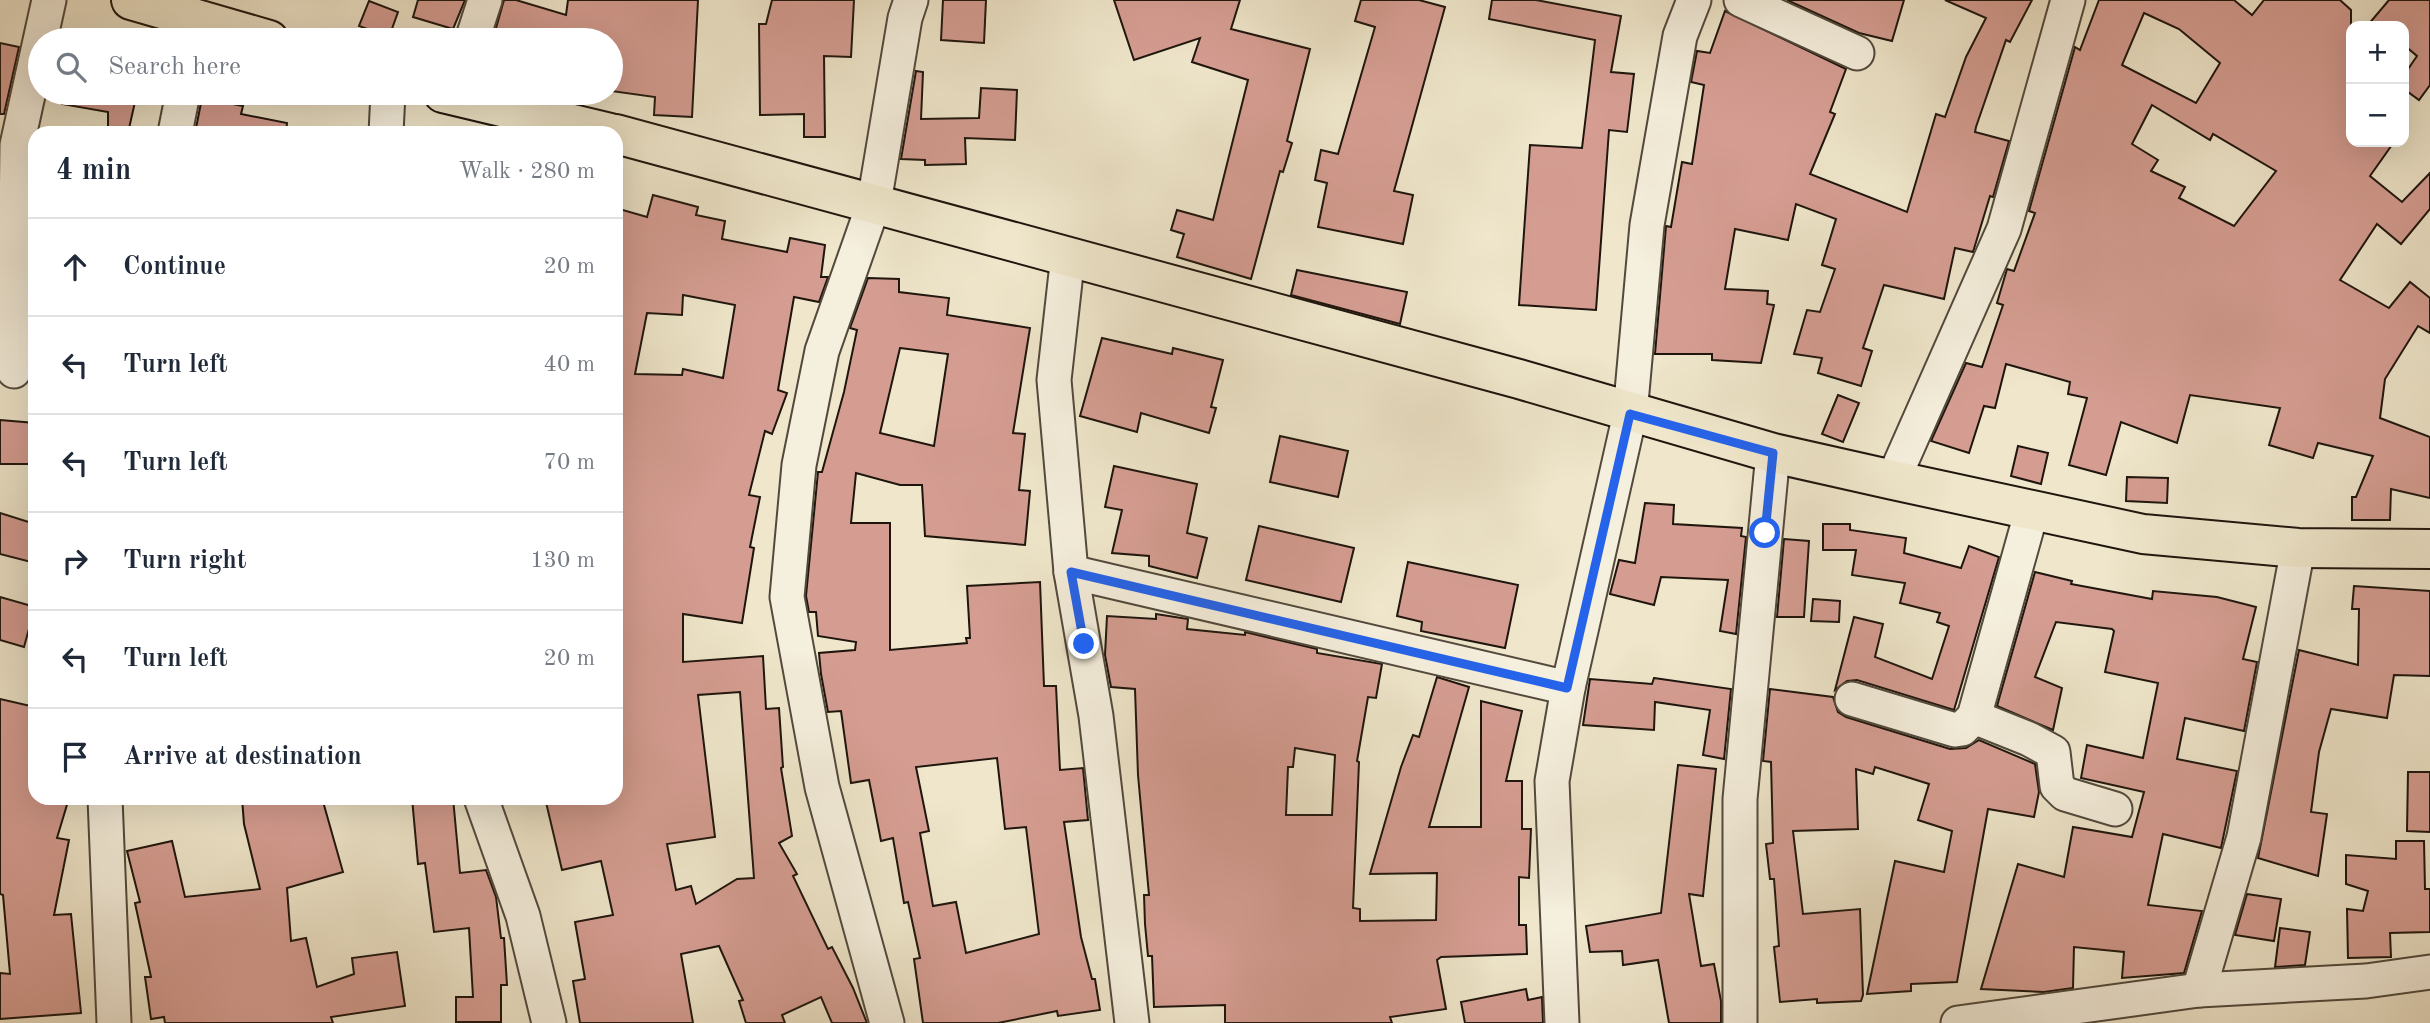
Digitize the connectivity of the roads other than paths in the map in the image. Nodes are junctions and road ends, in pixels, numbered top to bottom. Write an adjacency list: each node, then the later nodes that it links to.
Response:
1 (48, 0): 9 (street)
2 (131, 0): 8 (main road)
3 (485, 0): 11 (street)
4 (911, 0): 21 (street)
5 (1694, 0): 24 (street)
6 (1741, 0): 12 (street)
7 (2068, 0): 26 (street)
8 (198, 19): 10 (main road)
9 (42, 28)
10 (228, 28)
11 (476, 28)
12 (1857, 52)
13 (28, 94): 23 (street)
14 (180, 105): 17 (street)
15 (387, 105): 18 (street)
16 (496, 105): 19 (main road)
17 (176, 126)
18 (386, 126)
19 (581, 126)
20 (623, 136): 21 (main road)
21 (874, 203): 22 (main road); 41 (street)
22 (1068, 256): 24 (main road); 30 (street)
23 (16, 372)
24 (1630, 414): 25 (main road); 31 (street)
25 (1773, 453): 26 (main road); 44 (street)
26 (1893, 480): 27 (main road)
27 (2032, 510): 28 (main road); 33 (street)
28 (2298, 548): 29 (main road); 38 (street)
29 (2430, 549)
30 (1071, 572): 31 (street); 42 (street)
31 (1567, 688): 43 (street)
32 (1852, 699): 33 (street)
33 (1974, 718): 36 (street)
34 (105, 805): 39 (street)
35 (483, 805): 40 (street)
36 (2115, 809)
37 (2430, 972): 38 (street)
38 (2199, 990): 45 (street)
39 (114, 1023)
40 (548, 1023)
41 (887, 1023)
42 (1132, 1023)
43 (1562, 1023)
44 (1740, 1023)
45 (1958, 1023)

